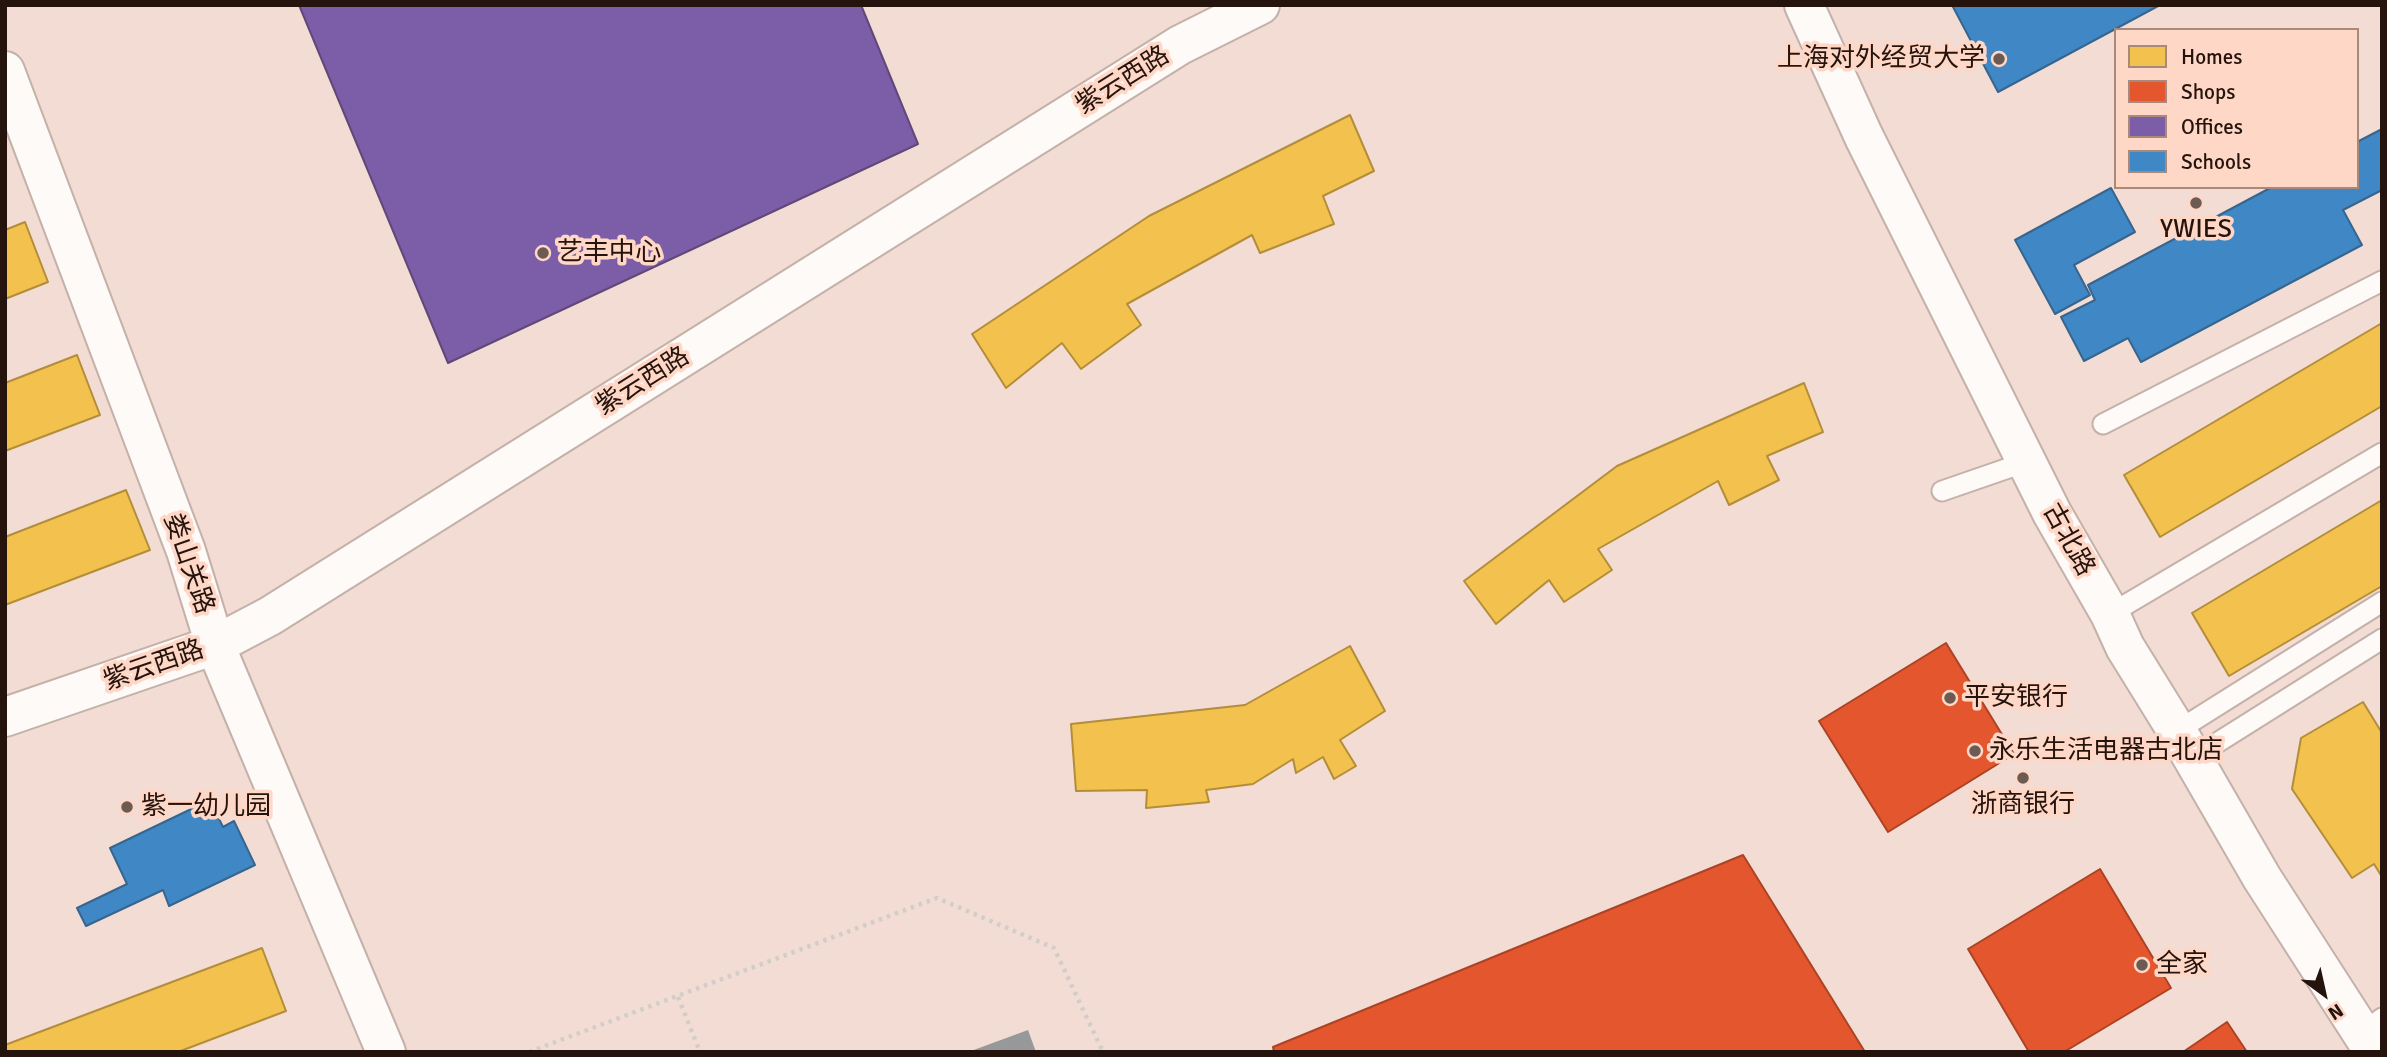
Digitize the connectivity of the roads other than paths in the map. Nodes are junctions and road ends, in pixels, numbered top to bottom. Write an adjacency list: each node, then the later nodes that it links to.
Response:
1 (1260, 5): 12 (street, 紫云西路)
2 (1804, 5): 7 (street, 古北路)
3 (5, 71): 12 (street, 娄山关路)
4 (2382, 281): 5 (lane)
5 (2103, 424)
6 (2382, 453): 10 (lane)
7 (2026, 462): 8 (lane); 10 (street, 古北路)
8 (1942, 491)
9 (2382, 602): 14 (lane)
10 (2110, 614): 14 (street, 古北路)
11 (2382, 639): 14 (lane)
12 (215, 645): 13 (street, 紫云西路); 16 (street, 娄山关路)
13 (5, 717)
14 (2185, 745): 15 (street, 古北路)
15 (2373, 1034)
16 (386, 1052)

